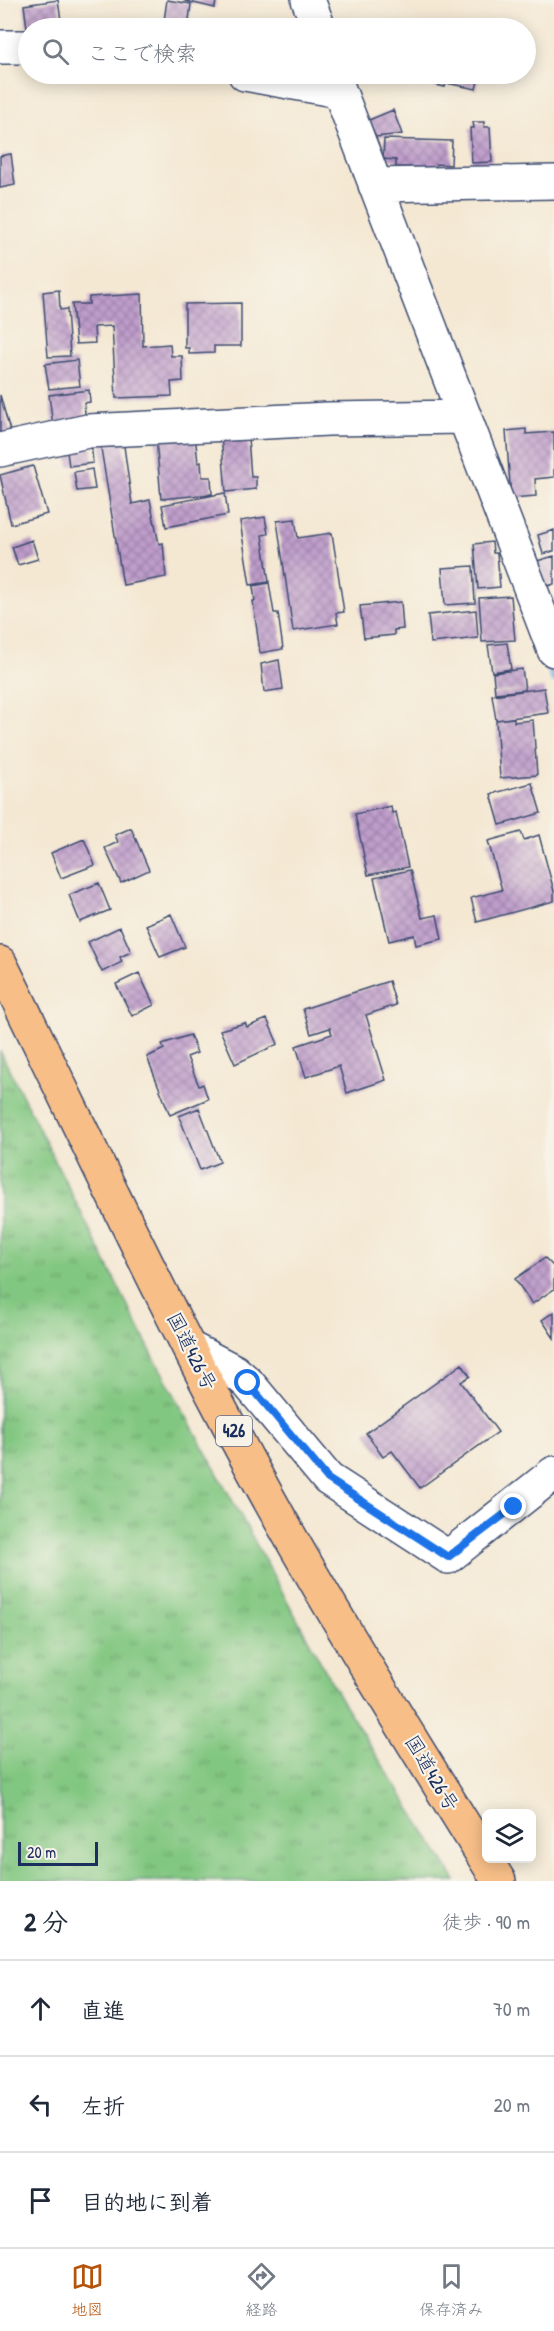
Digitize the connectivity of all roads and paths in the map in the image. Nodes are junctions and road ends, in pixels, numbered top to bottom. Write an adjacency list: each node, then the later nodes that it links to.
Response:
1 (308, 0): 2 (street)
2 (315, 18)
3 (0, 47): 4 (street)
4 (18, 47)
5 (337, 84): 7 (street)
6 (554, 182): 7 (street)
7 (375, 185): 8 (street)
8 (465, 417): 9 (street); 10 (street)
9 (0, 450)
10 (554, 650)
11 (0, 963): 12 (highway, 国道426号 / 426)
12 (190, 1348): 13 (street); 14 (highway, 国道426号 / 426)
13 (554, 1473)
14 (499, 1881)

